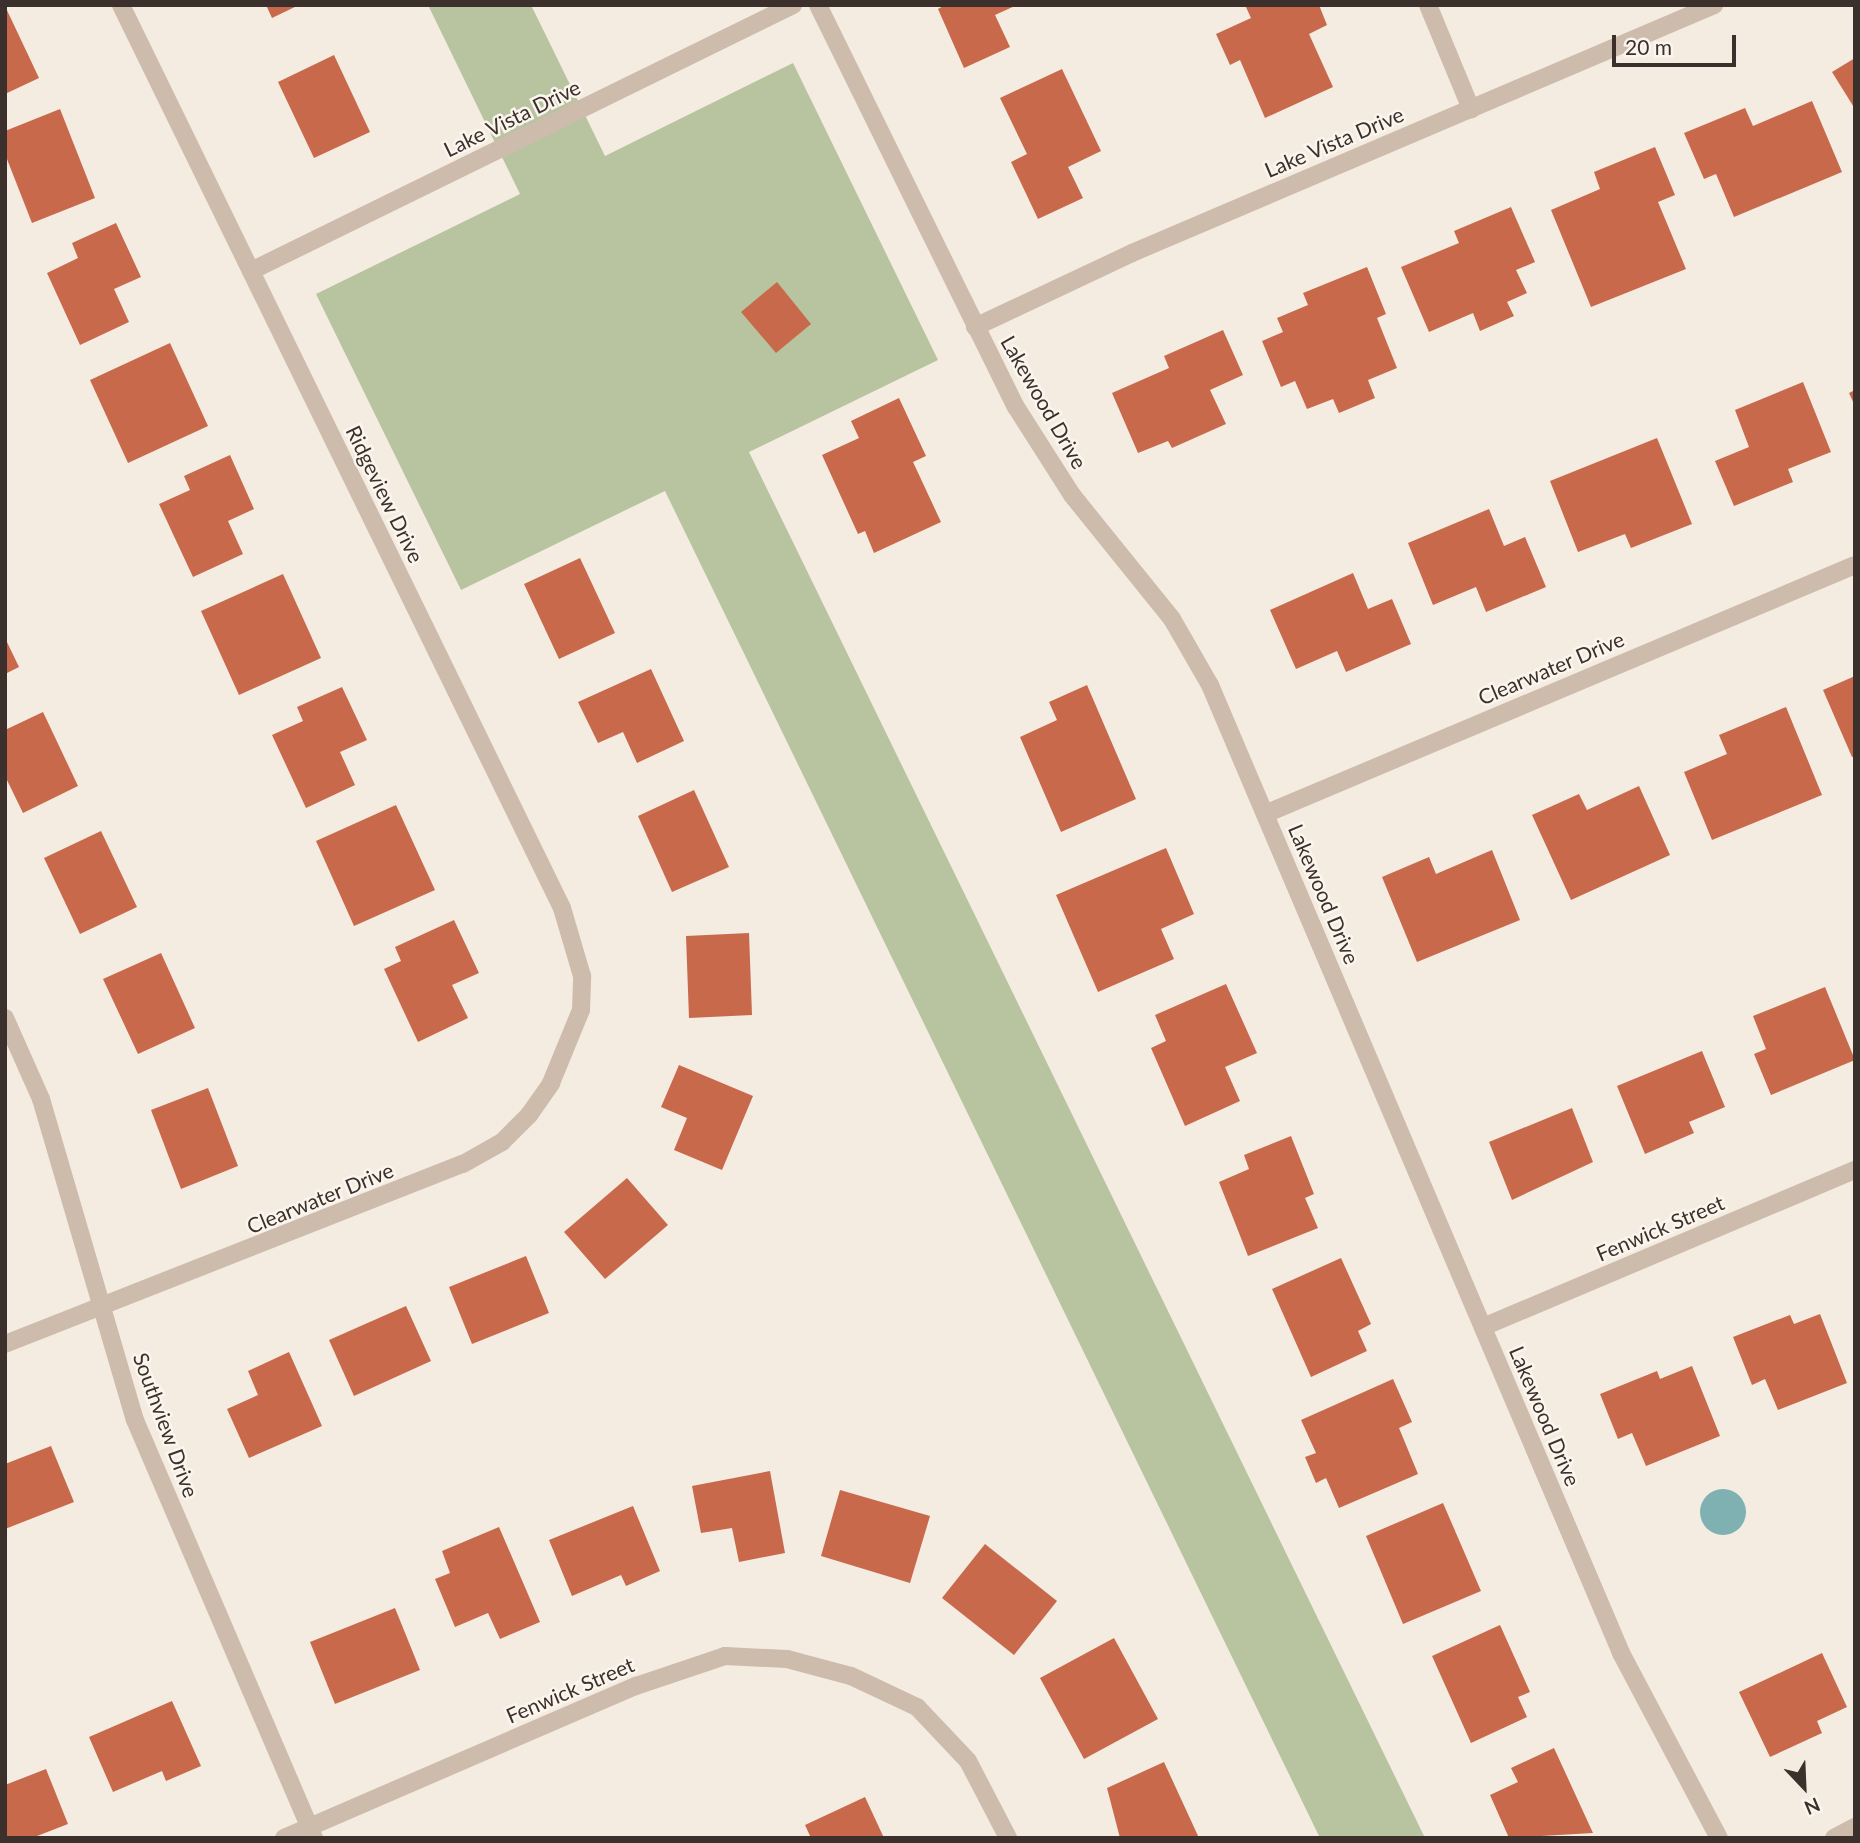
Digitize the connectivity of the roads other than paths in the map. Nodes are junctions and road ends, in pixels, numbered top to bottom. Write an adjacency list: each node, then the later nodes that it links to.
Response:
1 (121, 5): 7 (street, Ridgeview Drive)
2 (793, 5): 7 (street, Lake Vista Drive)
3 (818, 5): 8 (street, Lakewood Drive)
4 (1428, 5): 6 (street)
5 (1714, 5): 6 (street, Lake Vista Drive)
6 (1471, 109): 8 (street, Lake Vista Drive)
7 (251, 271): 11 (street, Ridgeview Drive)
8 (975, 327): 10 (street, Lakewood Drive)
9 (1855, 565): 10 (street, Clearwater Drive)
10 (1265, 814): 15 (street, Lakewood Drive)
11 (581, 1010): 14 (street, Clearwater Drive)
12 (5, 1018): 14 (street, Southview Drive)
13 (1855, 1170): 15 (street, Fenwick Street)
14 (102, 1309): 16 (street, Clearwater Drive); 18 (street, Southview Drive)
15 (1483, 1327): 21 (street, Lakewood Drive)
16 (5, 1344)
17 (1855, 1827): 22 (street)
18 (311, 1832): 19 (street, Fenwick Street); 20 (street, Fenwick Street)
19 (284, 1838)
20 (1008, 1838)
21 (1719, 1838)
22 (1834, 1838)

